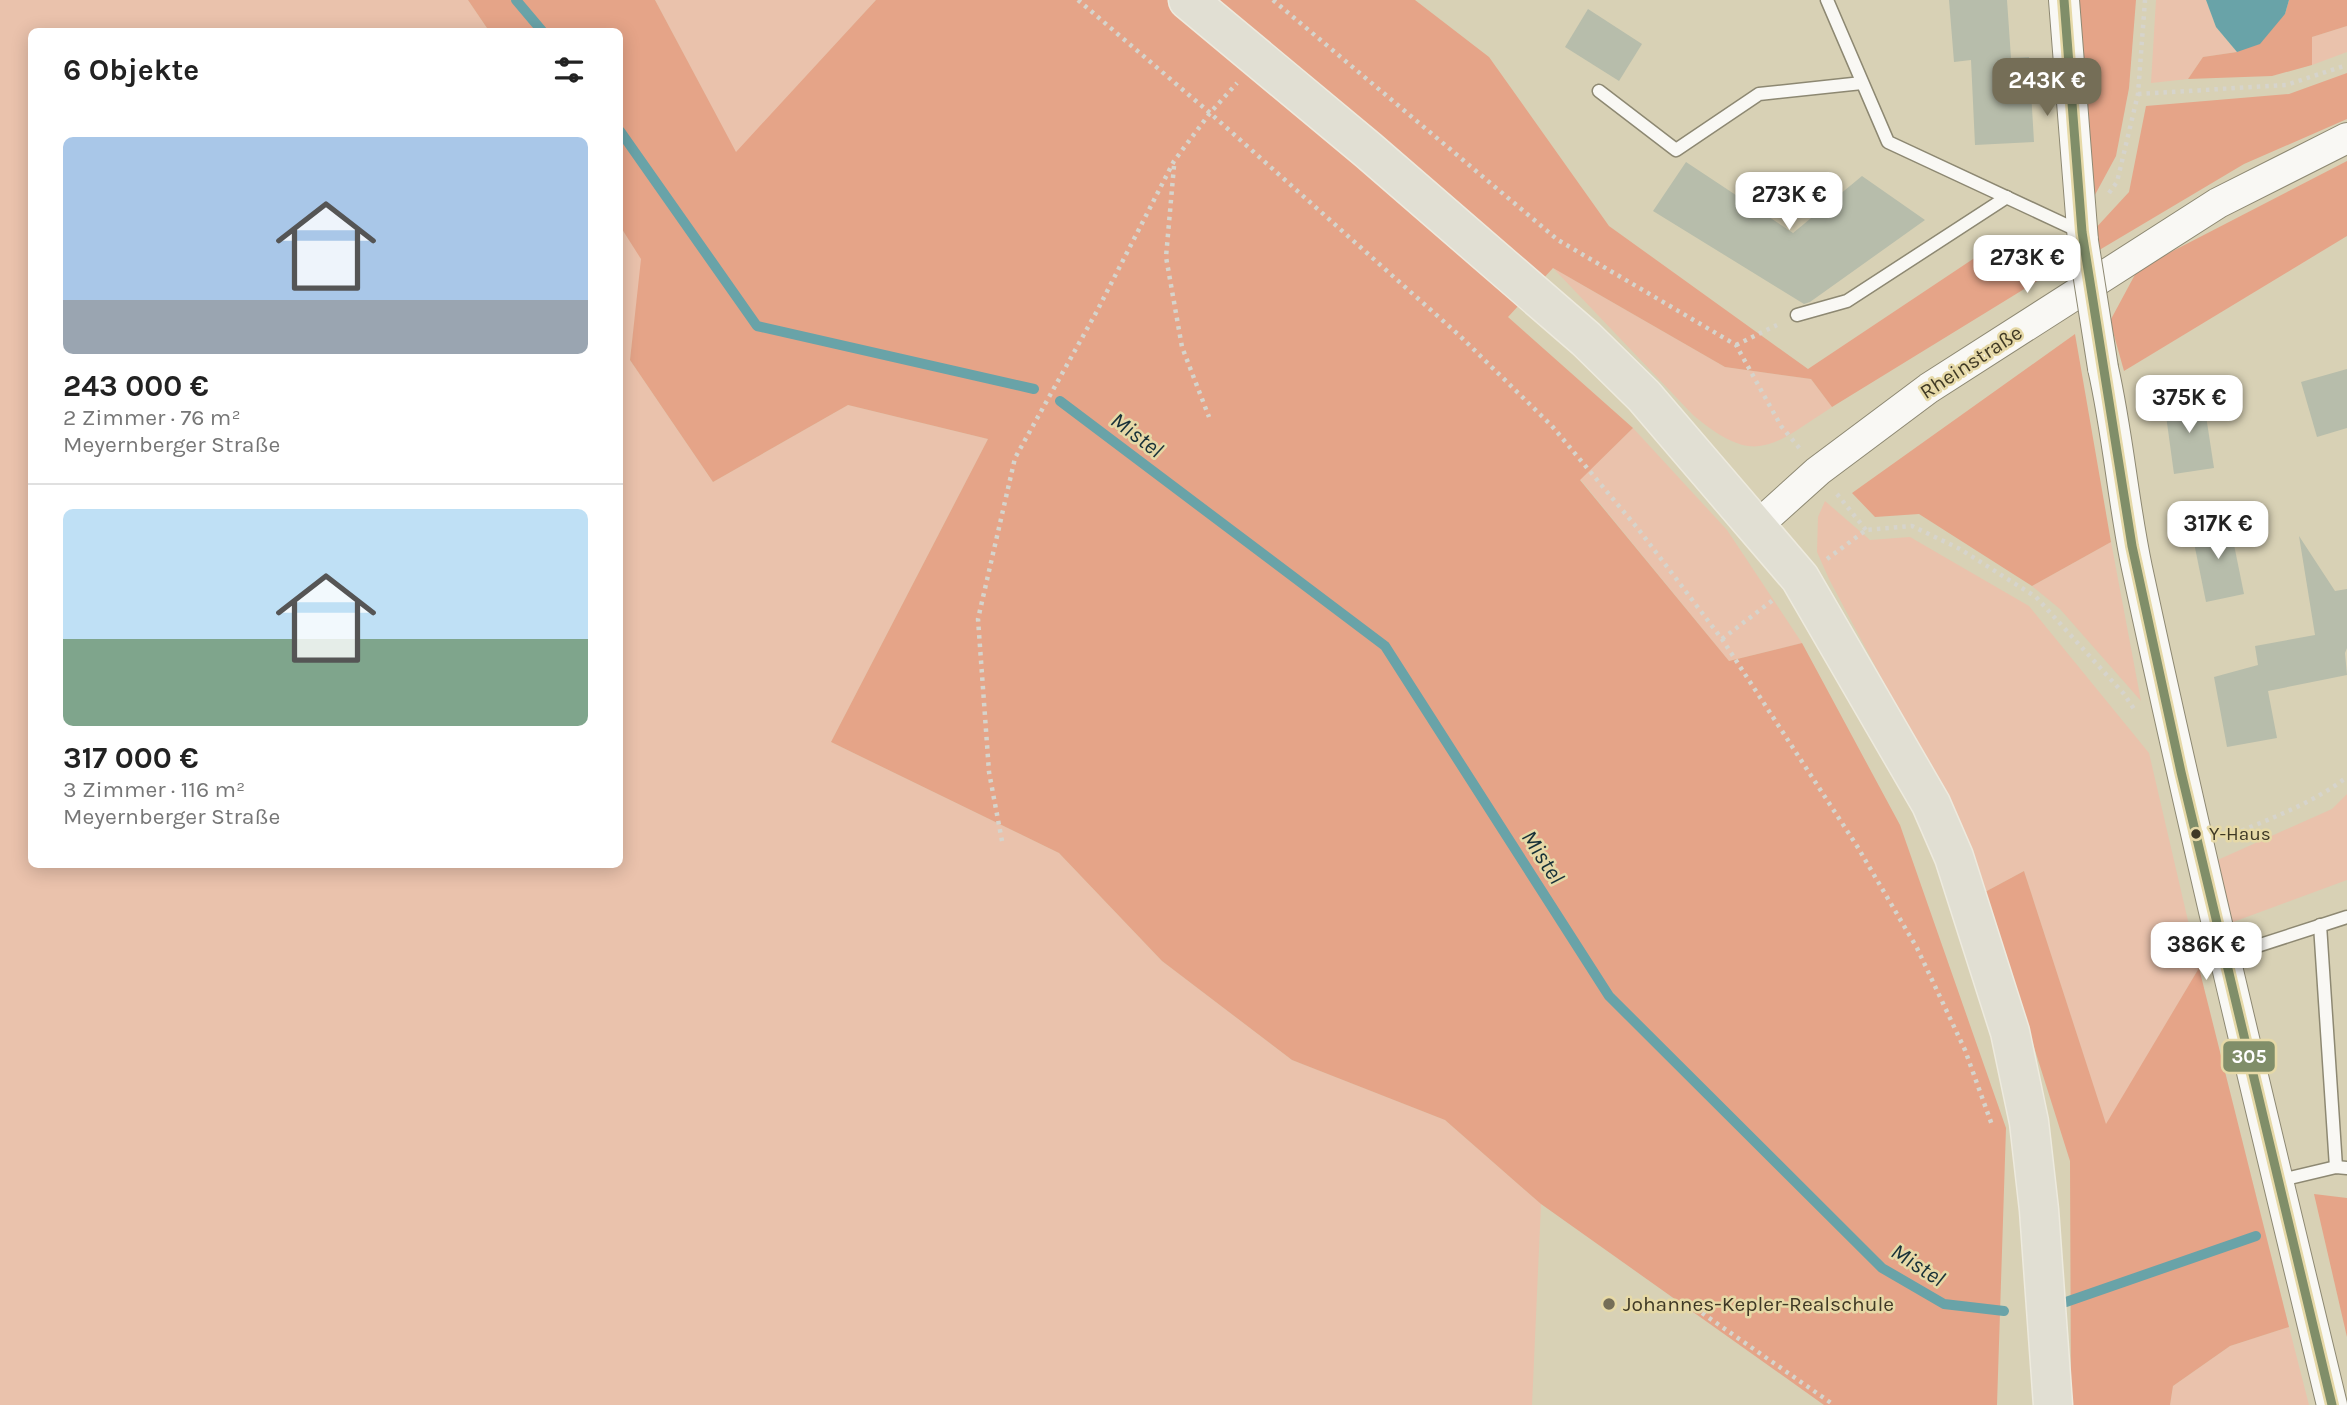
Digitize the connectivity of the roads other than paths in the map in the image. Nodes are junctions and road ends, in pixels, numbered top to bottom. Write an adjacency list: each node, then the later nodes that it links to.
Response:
1 (1188, 0): 10 (main road)
2 (1826, 0): 4 (lane)
3 (2064, 0): 8 (street)
4 (1862, 83): 5 (lane); 7 (lane)
5 (1599, 91)
6 (2347, 138): 10 (street, Rheinstraße)
7 (2007, 197): 8 (lane); 9 (lane)
8 (2082, 237): 13 (street, bridge)
9 (1797, 315)
10 (1757, 526): 16 (main road)
11 (2347, 917): 12 (lane)
12 (2320, 925): 13 (lane); 14 (lane)
13 (2226, 956): 15 (street)
14 (2341, 1167): 15 (lane)
15 (2277, 1181): 17 (street)
16 (2053, 1405)
17 (2332, 1405)

